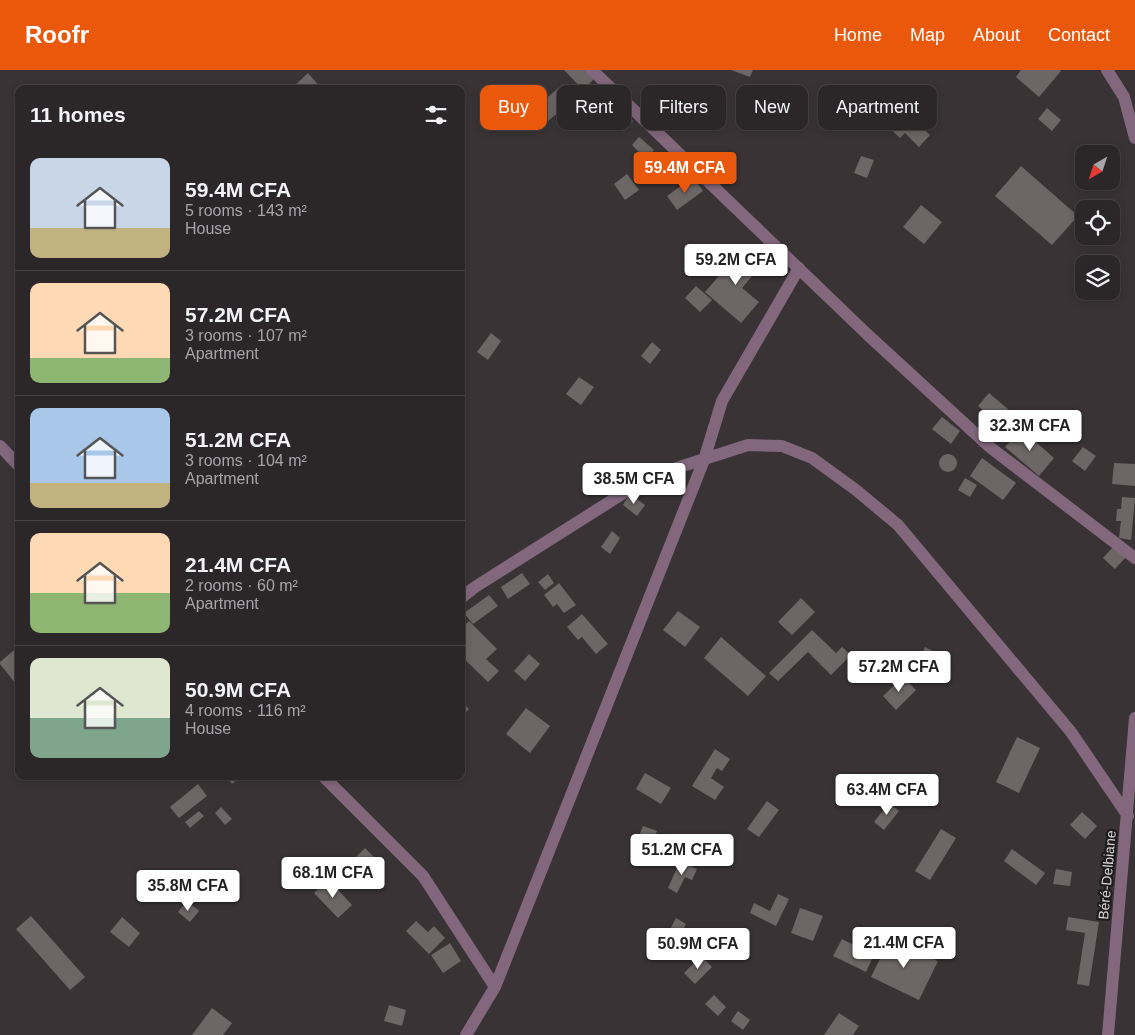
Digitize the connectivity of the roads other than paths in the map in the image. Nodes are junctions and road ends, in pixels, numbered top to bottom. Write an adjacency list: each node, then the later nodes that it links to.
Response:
1 (592, 70): 4 (street)
2 (1107, 70): 3 (street)
3 (1135, 138)
4 (799, 268): 6 (street); 8 (street)
5 (0, 446): 7 (street)
6 (704, 460): 9 (street); 12 (street); 13 (street)
7 (15, 462)
8 (1135, 558)
9 (465, 595)
10 (1135, 718): 12 (street, Béré-Delbiane)
11 (327, 780): 13 (street)
12 (1128, 816): 15 (street, Béré-Delbiane)
13 (495, 987): 14 (street)
14 (466, 1035)
15 (1108, 1035)

